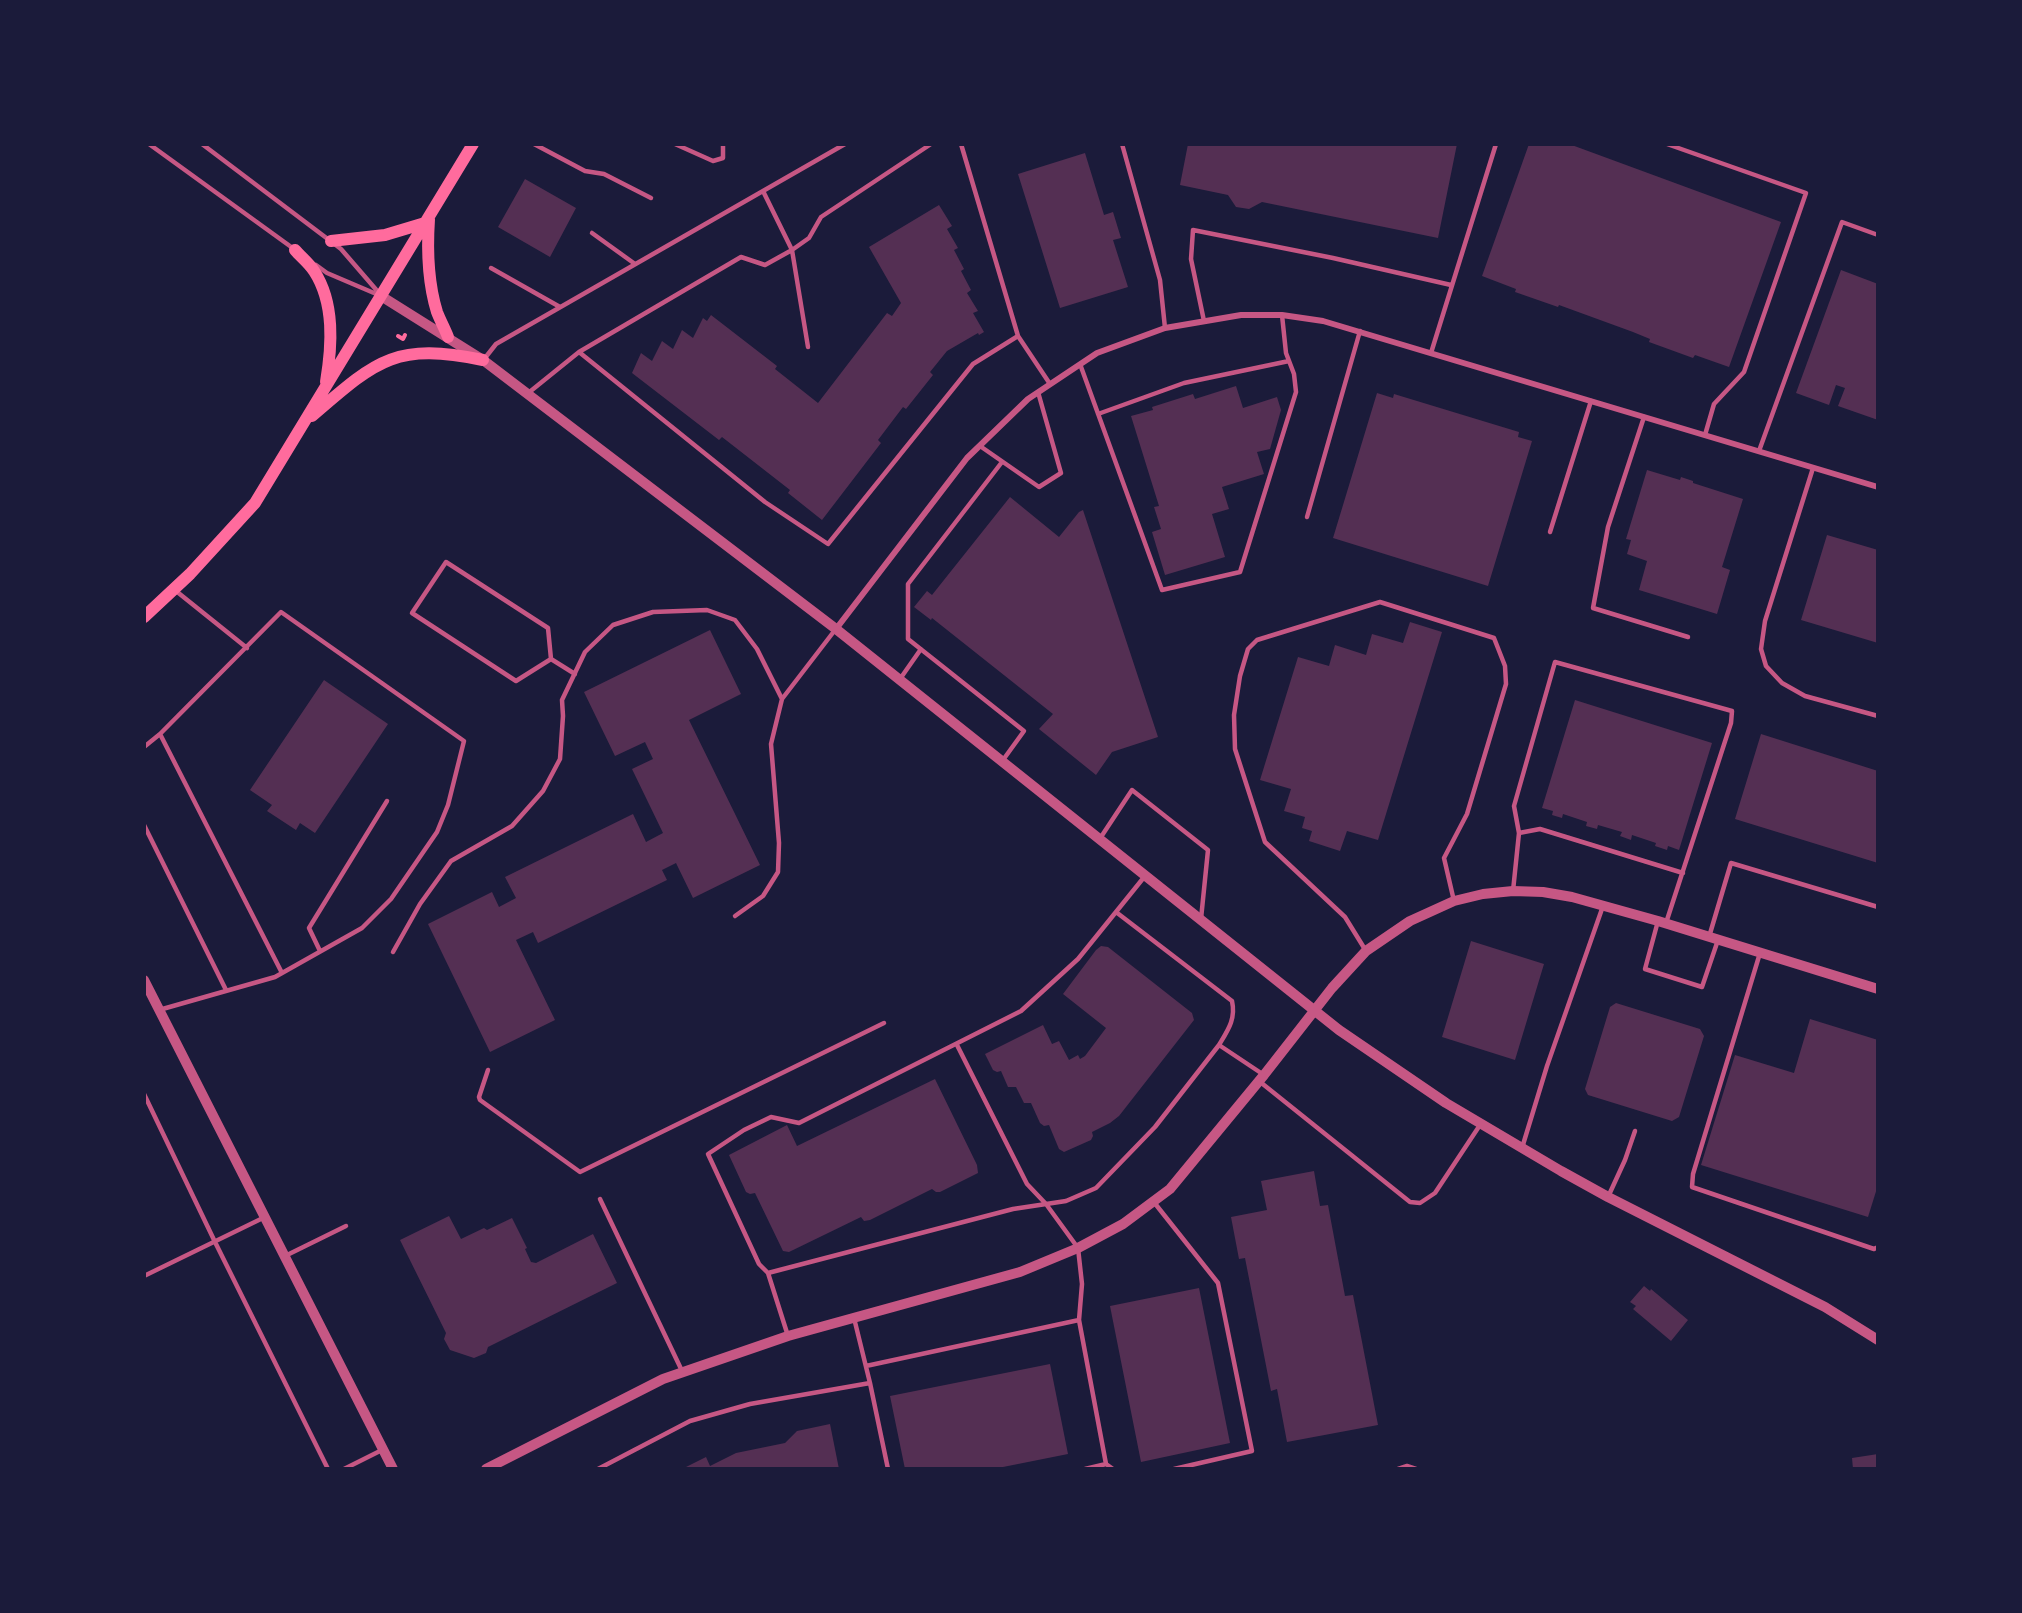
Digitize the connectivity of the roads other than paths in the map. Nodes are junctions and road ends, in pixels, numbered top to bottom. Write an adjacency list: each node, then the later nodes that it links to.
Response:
1 (149, 144): 19 (lane)
2 (202, 144): 18 (lane)
3 (473, 144): 15 (main road)
4 (534, 144): 14 (lane)
5 (675, 144): 6 (lane)
6 (723, 144)
7 (845, 144): 13 (lane)
8 (932, 144): 20 (lane)
9 (961, 144): 30 (lane)
10 (1122, 144): 28 (lane)
11 (1496, 144): 23 (lane)
12 (1668, 144): 46 (lane)
13 (763, 191): 20 (lane); 21 (lane)
14 (651, 198)
15 (427, 220): 18 (main road); 24 (main road); 31 (main road)
16 (592, 233): 21 (lane)
17 (1878, 235): 48 (lane)
18 (331, 242): 24 (lane)
19 (295, 250): 24 (lane); 39 (main road)
20 (792, 250): 32 (lane); 33 (lane)
21 (635, 264): 25 (lane)
22 (491, 268): 25 (lane)
23 (1451, 285): 27 (lane); 34 (lane)
24 (381, 296): 31 (street); 39 (main road)
25 (560, 307): 35 (lane)
26 (1282, 315): 27 (street); 29 (street); 36 (lane)
27 (1204, 321): 28 (street)
28 (1165, 328): 37 (street)
29 (1360, 331): 34 (street); 52 (lane)
30 (1018, 336): 33 (lane); 38 (lane)
31 (448, 337): 35 (street)
32 (808, 347)
33 (579, 352): 41 (lane)
34 (1431, 353): 42 (street)
35 (483, 360): 41 (street); 45 (main road)
36 (1289, 361): 43 (lane); 43 (lane)
37 (1080, 364): 38 (street); 43 (lane)
38 (1050, 384): 40 (street)
39 (326, 387): 45 (main road)
40 (1038, 392): 47 (street); 49 (lane)
41 (527, 394): 56 (street)
42 (1591, 401): 44 (street); 53 (lane)
43 (1098, 414)
44 (1644, 417): 46 (street); 57 (lane)
45 (305, 423): 54 (main road)
46 (1705, 435): 48 (street)
47 (980, 446): 49 (lane); 56 (street)
48 (1759, 451): 50 (street)
49 (1002, 462): 59 (lane)
50 (1812, 468): 51 (street); 64 (lane)
51 (1878, 487)
52 (1307, 517)
53 (1550, 532)
54 (174, 589): 55 (main road); 58 (lane)
55 (144, 617)
56 (836, 629): 62 (street); 63 (lane)
57 (1688, 637)
58 (247, 648): 65 (lane); 83 (lane)
59 (921, 649): 62 (lane); 67 (lane)
60 (551, 659): 60 (lane); 61 (lane)
61 (575, 674): 63 (lane); 85 (lane)
62 (900, 680): 67 (street)
63 (782, 699): 79 (lane)
64 (1878, 716)
65 (160, 734): 66 (lane); 87 (lane)
66 (144, 747)
67 (1002, 762): 71 (street)
68 (387, 801): 83 (lane)
69 (144, 825): 90 (lane)
70 (1519, 833): 72 (lane); 72 (lane); 74 (lane)
71 (1100, 840): 73 (street); 80 (lane)
72 (1683, 873): 81 (lane)
73 (1145, 876): 78 (lane); 80 (street)
74 (1513, 891): 75 (street); 76 (street)
75 (1454, 901): 84 (street); 84 (lane)
76 (1603, 904): 81 (street); 101 (lane)
77 (1878, 907): 82 (lane)
78 (1116, 912): 94 (lane); 95 (lane)
79 (735, 916)
80 (1201, 921): 92 (street)
81 (1662, 922): 82 (street); 82 (lane)
82 (1714, 938): 86 (street)
83 (320, 951): 87 (lane)
84 (1366, 951): 92 (street)
85 (393, 952)
86 (1761, 952): 89 (street); 109 (lane)
87 (282, 973): 90 (lane)
88 (145, 984): 91 (street)
89 (1878, 989)
90 (226, 990): 91 (lane)
91 (159, 1010): 106 (street)
92 (1312, 1011): 97 (street); 99 (street)
93 (884, 1023): 96 (lane)
94 (957, 1045): 105 (lane); 112 (lane)
95 (1219, 1045): 97 (lane); 105 (lane)
96 (488, 1070)
97 (1261, 1078): 99 (lane); 104 (street)
98 (144, 1094): 108 (lane)
99 (1481, 1124): 101 (street)
100 (1635, 1131): 102 (lane)
101 (1522, 1148): 102 (street)
102 (1608, 1197): 117 (street)
103 (600, 1199): 119 (lane)
104 (1153, 1202): 110 (street); 131 (lane)
105 (1046, 1204): 110 (lane); 112 (lane)
106 (265, 1217): 108 (lane); 111 (street)
107 (346, 1226): 111 (lane)
108 (215, 1242): 113 (lane); 123 (lane)
109 (1878, 1247)
110 (1078, 1248): 114 (street); 115 (lane)
111 (285, 1256): 121 (street)
112 (768, 1273): 116 (lane)
113 (144, 1276)
114 (854, 1317): 116 (street); 118 (lane)
115 (1078, 1320): 118 (lane); 122 (lane)
116 (788, 1336): 119 (street)
117 (1878, 1340)
118 (866, 1366): 120 (lane)
119 (683, 1373): 126 (street)
120 (870, 1383): 127 (lane); 128 (lane)
121 (383, 1449): 124 (lane); 125 (street)
122 (1106, 1464): 129 (lane); 130 (lane)
123 (328, 1469)
124 (344, 1469)
125 (393, 1469)
126 (486, 1469)
127 (598, 1469)
128 (888, 1469)
129 (1085, 1469)
130 (1113, 1469)
131 (1174, 1469)
132 (1398, 1469): 133 (lane)
133 (1416, 1469)

